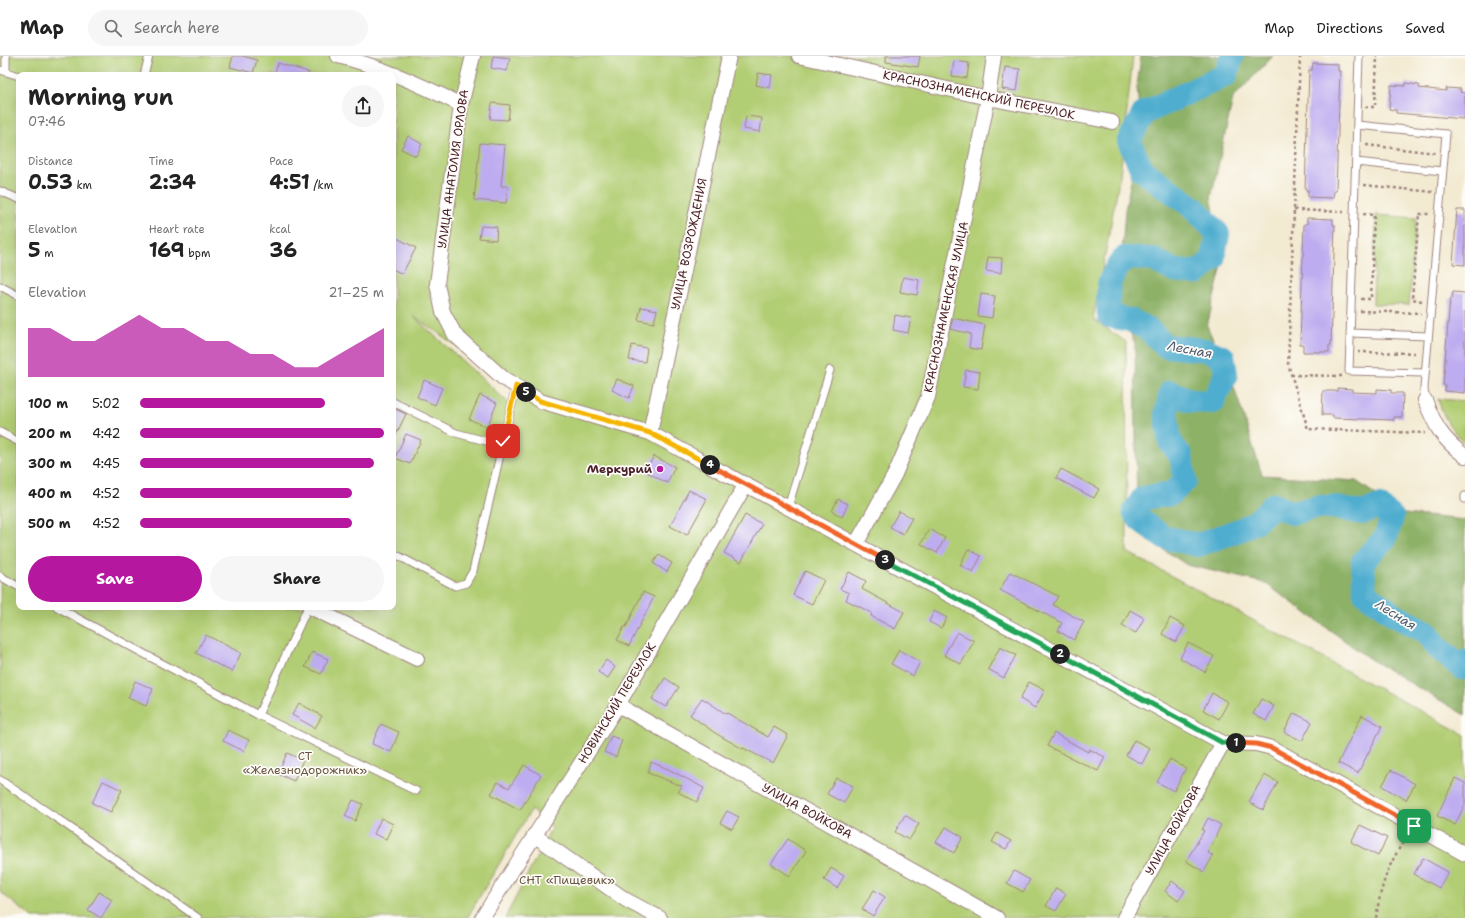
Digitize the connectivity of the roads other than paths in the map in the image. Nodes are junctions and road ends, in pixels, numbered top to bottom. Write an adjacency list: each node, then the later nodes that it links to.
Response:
1 (6, 56): 9 (lane)
2 (149, 56): 10 (lane)
3 (338, 56): 11 (street)
4 (473, 56): 15 (street, УЛИЦА АНАТОЛИЯ ОРЛОВА)
5 (729, 56): 32 (street, УЛИЦА ВОЗРОЖДЕНИЯ)
6 (799, 56): 14 (street, КРАСНОЗНАМЕНСКИЙ ПЕРЕУЛОК)
7 (994, 56): 14 (street, КРАСНОЗНАМЕНСКАЯ УЛИЦА)
8 (1359, 56): 17 (lane)
9 (3, 71): 12 (lane)
10 (145, 72)
11 (389, 72)
12 (16, 75)
13 (396, 75): 15 (street)
14 (988, 98): 16 (street, КРАСНОЗНАМЕНСКИЙ ПЕРЕУЛОК); 40 (street, КРАСНОЗНАМЕНСКАЯ УЛИЦА)
15 (461, 105): 28 (street, УЛИЦА АНАТОЛИЯ ОРЛОВА)
16 (1112, 122)
17 (1357, 125): 18 (lane); 19 (lane)
18 (1360, 163): 19 (lane); 24 (lane)
19 (1439, 171): 25 (lane)
20 (0, 191): 21 (lane)
21 (16, 198)
22 (0, 286): 23 (lane)
23 (16, 294)
24 (1350, 333): 25 (lane); 27 (lane)
25 (1428, 336): 27 (lane)
26 (830, 370): 39 (lane)
27 (1425, 373): 29 (lane)
28 (516, 386): 32 (street, УЛИЦА АНАТОЛИЯ ОРЛОВА); 34 (lane)
29 (1425, 400): 35 (street)
30 (396, 404): 34 (lane)
31 (0, 432): 33 (lane)
32 (650, 433): 36 (street, УЛИЦА АНАТОЛИЯ ОРЛОВА)
33 (16, 440)
34 (503, 441): 41 (lane)
35 (1465, 456)
36 (746, 484): 39 (street, УЛИЦА АНАТОЛИЯ ОРЛОВА); 48 (street, НОВИНСКИЙ ПЕРЕУЛОК)
37 (1465, 496): 38 (lane)
38 (1465, 499)
39 (788, 507): 40 (street, УЛИЦА АНАТОЛИЯ ОРЛОВА)
40 (856, 544): 50 (street, УЛИЦА АНАТОЛИЯ ОРЛОВА)
41 (396, 555)
42 (0, 576): 43 (lane)
43 (16, 584)
44 (63, 610): 49 (lane)
45 (308, 610): 49 (lane)
46 (315, 610): 47 (street)
47 (417, 659)
48 (618, 705): 53 (street, НОВИНСКИЙ ПЕРЕУЛОК); 58 (street, УЛИЦА ВОЙКОВА)
49 (258, 715): 52 (lane)
50 (1223, 743): 54 (street); 59 (street, УЛИЦА ВОЙКОВА)
51 (0, 780): 55 (lane)
52 (416, 791)
53 (534, 835): 56 (street, НОВИНСКИЙ ПЕРЕУЛОК); 57 (street)
54 (1465, 854)
55 (198, 918)
56 (482, 918)
57 (660, 918)
58 (997, 918)
59 (1124, 918)

